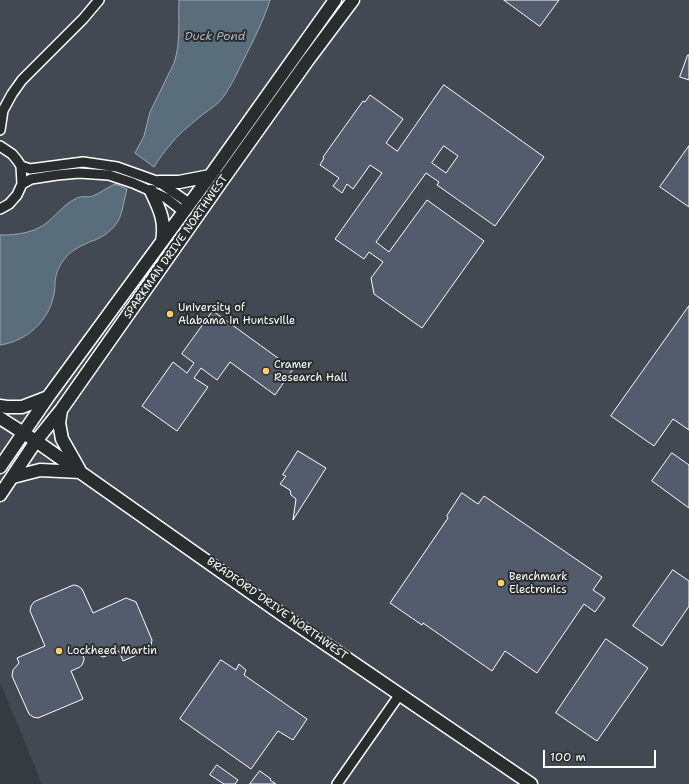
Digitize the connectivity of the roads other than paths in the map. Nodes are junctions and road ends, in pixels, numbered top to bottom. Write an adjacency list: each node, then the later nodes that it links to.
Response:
1 (99, 0): 4 (street)
2 (335, 0): 8 (main road, SPARKMAN DRIVE NORTHWEST)
3 (353, 0): 13 (main road, SPARKMAN DRIVE NORTHWEST)
4 (2, 113): 5 (street)
5 (0, 130)
6 (0, 146): 7 (street)
7 (20, 166): 9 (street); 10 (street)
8 (210, 176): 10 (main road); 11 (main road, SPARKMAN DRIVE NORTHWEST)
9 (22, 184): 10 (street); 12 (street)
10 (155, 187): 11 (street); 14 (main road)
11 (187, 208): 13 (street); 14 (main road, SPARKMAN DRIVE NORTHWEST)
12 (0, 209)
13 (198, 216): 17 (main road, SPARKMAN DRIVE NORTHWEST)
14 (162, 241): 15 (main road, SPARKMAN DRIVE NORTHWEST)
15 (48, 397): 16 (main road); 19 (main road, SPARKMAN DRIVE NORTHWEST)
16 (0, 406)
17 (61, 410): 20 (main road, SPARKMAN DRIVE NORTHWEST); 22 (main road)
18 (0, 418): 19 (main road, BRADFORD DRIVE NORTHWEST)
19 (24, 433): 20 (main road, BRADFORD DRIVE NORTHWEST); 21 (main road, SPARKMAN DRIVE NORTHWEST)
20 (36, 441): 22 (main road, BRADFORD DRIVE NORTHWEST); 23 (main road, SPARKMAN DRIVE NORTHWEST)
21 (1, 462)
22 (81, 472): 23 (main road); 25 (main road, BRADFORD DRIVE NORTHWEST)
23 (12, 477): 24 (main road, SPARKMAN DRIVE NORTHWEST)
24 (0, 495)
25 (400, 694): 26 (street); 27 (main road, BRADFORD DRIVE NORTHWEST)
26 (337, 784)
27 (530, 784)

